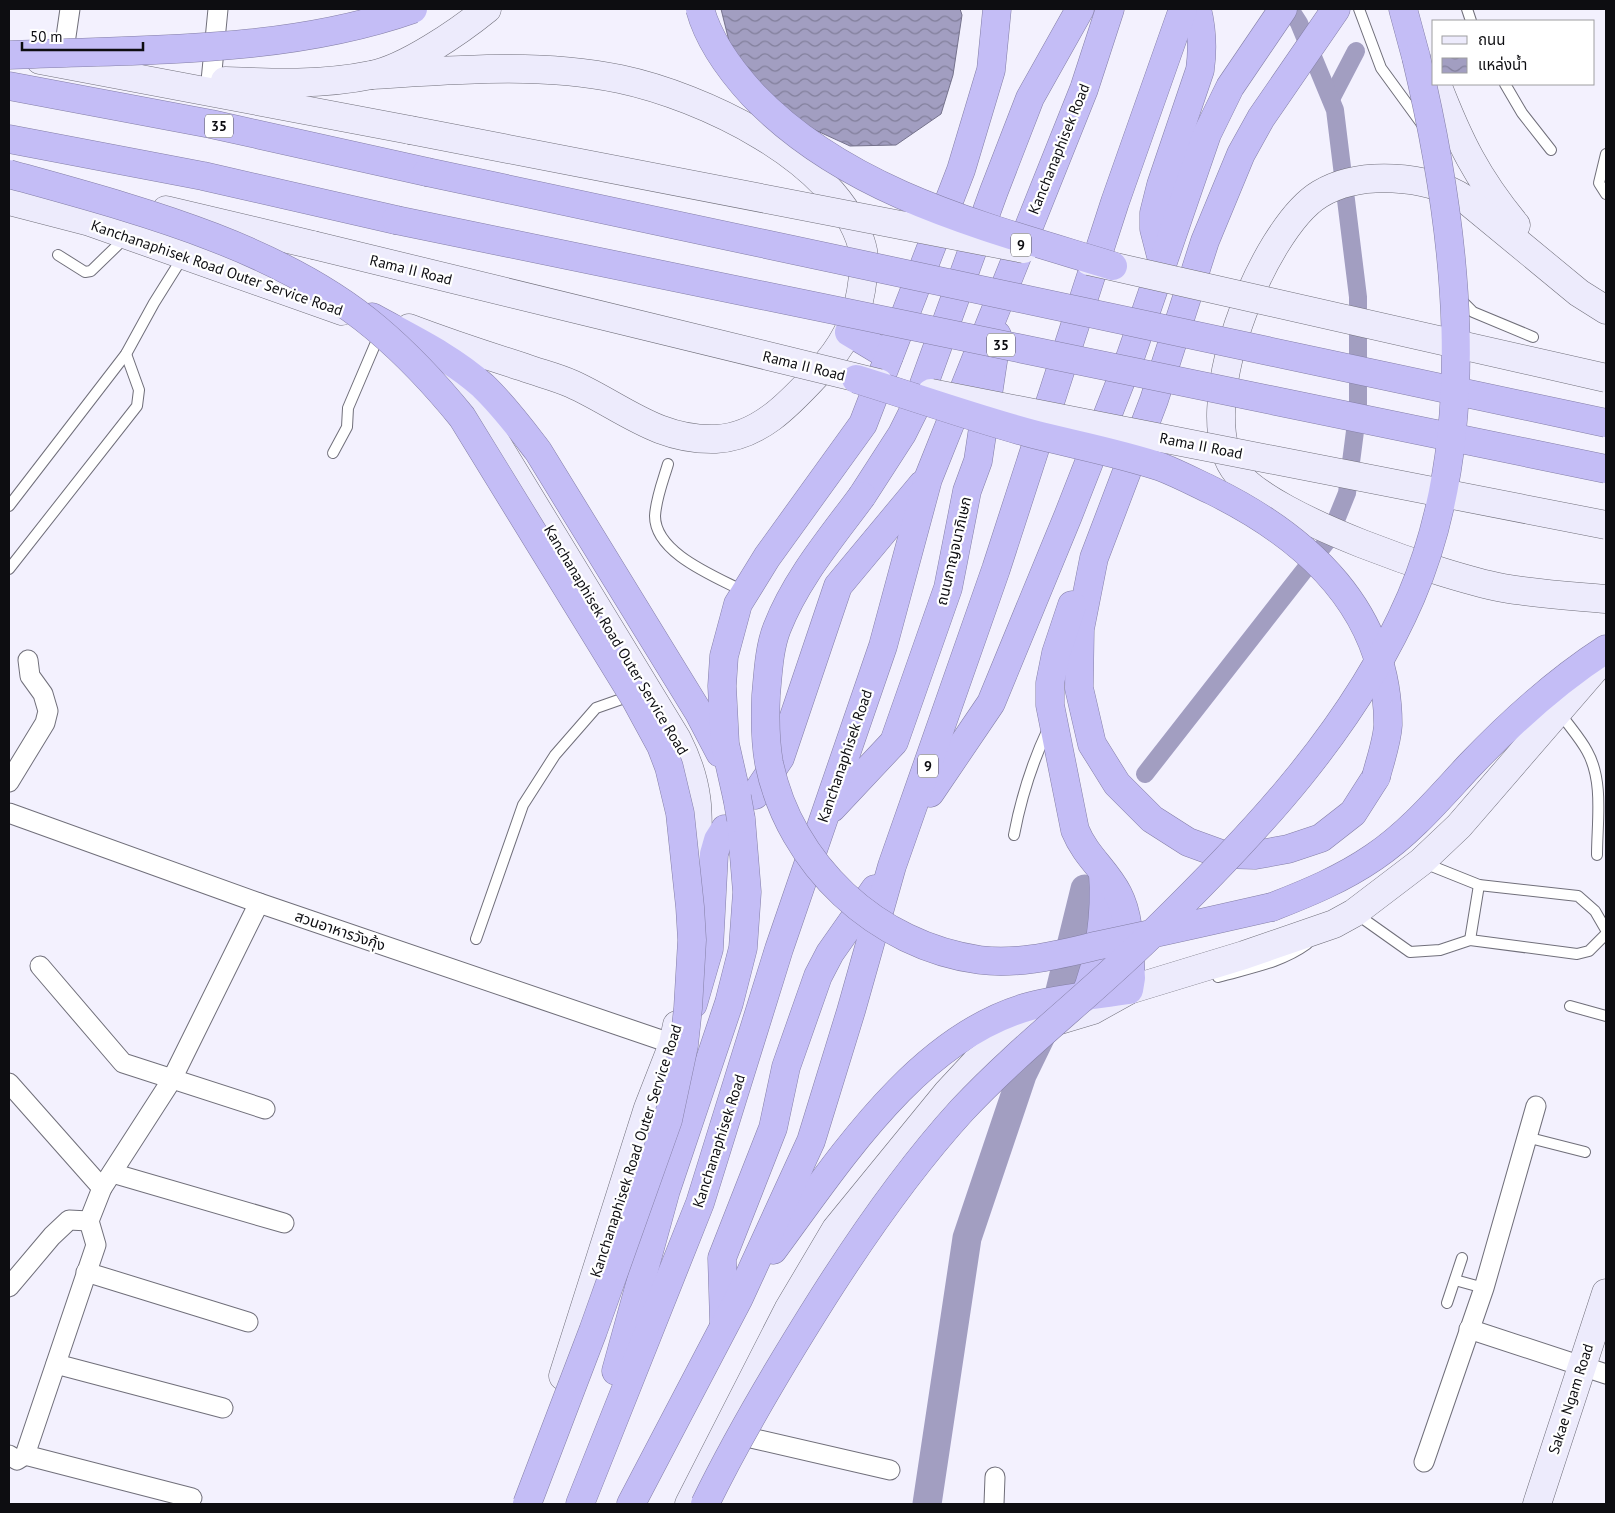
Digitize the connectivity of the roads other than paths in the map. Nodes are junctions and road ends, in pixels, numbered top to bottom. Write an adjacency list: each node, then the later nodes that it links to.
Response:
1 (70, 9): 17 (street)
2 (218, 9): 21 (street)
3 (413, 9): 16 (highway, bridge)
4 (487, 9): 20 (main road)
5 (700, 9): 40 (highway, bridge)
6 (997, 9): 36 (highway)
7 (1080, 9): 25 (highway)
8 (1110, 9): 41 (highway, Kanchanaphisek Road / 9)
9 (1183, 9): 75 (highway, 9)
10 (1197, 9): 39 (highway)
11 (1359, 9): 28 (lane)
12 (1403, 9): 131 (highway, bridge)
13 (1416, 9): 18 (main road)
14 (1278, 14): 39 (highway)
15 (1329, 19): 53 (highway)
16 (9, 54): 17 (main road, 35)
17 (62, 64): 19 (main road, 35)
18 (1432, 67)
19 (104, 71): 21 (main road); 40 (main road, 35, bridge)
20 (372, 75): 21 (main road); 46 (main road)
21 (211, 81)
22 (1437, 85): 28 (main road)
23 (1506, 85): 27 (lane)
24 (9, 86): 54 (highway, 35, bridge)
25 (1030, 98): 36 (highway); 65 (highway, bridge)
26 (9, 139): 57 (highway, 35, bridge)
27 (1551, 150)
28 (1458, 154): 42 (main road)
29 (1606, 154): 32 (lane)
30 (9, 174): 126 (highway, bridge)
31 (9, 179): 52 (main road, Rama II Road, bridge)
32 (1606, 194)
33 (9, 201): 35 (main road, Kanchanaphisek Road Outer Service Road)
34 (1458, 224): 47 (lane)
35 (127, 235): 37 (lane); 38 (main road, Kanchanaphisek Road Outer Service Road)
36 (936, 237): 50 (highway)
37 (58, 255)
38 (194, 258): 43 (main road); 45 (main road, Kanchanaphisek Road Outer Service Road); 48 (lane)
39 (1162, 260): 49 (highway)
40 (1113, 266): 51 (main road, 35, bridge)
41 (1004, 287): 58 (highway, Kanchanaphisek Road / 9); 74 (highway, ถนนกาญจนาภิเษก)
42 (1579, 293): 44 (main road); 64 (main road)
43 (345, 303): 46 (main road); 72 (highway)
44 (1606, 310)
45 (380, 332): 55 (lane); 68 (main road, Kanchanaphisek Road Outer Service Road)
46 (849, 332): 50 (highway)
47 (1533, 337)
48 (126, 354): 59 (lane); 62 (lane)
49 (1131, 355): 53 (highway); 75 (highway)
50 (889, 356): 63 (highway)
51 (1606, 378)
52 (856, 379): 60 (main road, Rama II Road, bridge); 61 (highway, bridge)
53 (1154, 400): 61 (highway)
54 (1606, 423)
55 (333, 453)
56 (668, 464): 63 (lane)
57 (1606, 470)
58 (928, 479): 72 (highway); 74 (highway, Kanchanaphisek Road / 9)
59 (9, 506)
60 (1606, 525)
61 (1094, 558): 70 (highway)
62 (9, 569)
63 (745, 592): 72 (highway)
64 (1606, 599)
65 (1606, 649)
66 (1606, 656): 69 (main road)
67 (28, 660): 71 (street)
68 (648, 690): 86 (lane); 95 (main road, Kanchanaphisek Road Outer Service Road)
69 (1558, 710): 77 (lane); 78 (main road)
70 (1053, 718): 76 (lane); 80 (highway)
71 (9, 782)
72 (738, 804): 95 (highway); 128 (highway)
73 (9, 813): 82 (street, สวนอาหารวังกุ้ง)
74 (826, 814): 128 (highway, Kanchanaphisek Road / 9)
75 (908, 826): 79 (highway, 9)
76 (1014, 835)
77 (1597, 855)
78 (1421, 862): 81 (lane); 83 (main road)
79 (892, 866): 112 (highway, 9); 115 (highway, 9)
80 (1110, 882): 91 (highway); 92 (highway)
81 (1479, 885): 84 (lane); 87 (lane)
82 (259, 903): 95 (street, สวนอาหารวังกุ้ง); 96 (street)
83 (1344, 918): 87 (lane); 89 (lane); 91 (main road)
84 (1606, 930)
85 (1606, 934): 87 (lane)
86 (476, 939)
87 (1470, 940)
88 (40, 966): 96 (street)
89 (1205, 980)
90 (1180, 987): 91 (lane)
91 (1129, 990): 92 (highway)
92 (1084, 1002): 112 (highway); 120 (main road, bridge)
93 (1570, 1006): 94 (lane)
94 (1606, 1016)
95 (674, 1040): 127 (main road, Kanchanaphisek Road Outer Service Road)
96 (171, 1081): 99 (street); 102 (street)
97 (9, 1083): 103 (street)
98 (1536, 1106): 100 (street)
99 (265, 1109)
100 (1526, 1137): 101 (lane); 110 (street)
101 (1585, 1152)
102 (112, 1172): 103 (street); 105 (street)
103 (102, 1188): 104 (street)
104 (89, 1221): 107 (street); 108 (street)
105 (284, 1223)
106 (1462, 1258): 109 (lane)
107 (86, 1272): 114 (street); 117 (street)
108 (12, 1275)
109 (1455, 1280): 110 (lane); 113 (lane)
110 (1484, 1288): 116 (street)
111 (1606, 1294): 118 (main road, Sakae Ngam Road)
112 (739, 1298): 115 (highway, 9)
113 (1447, 1303)
114 (248, 1322)
115 (724, 1325): 129 (highway, 9)
116 (1469, 1329): 118 (street); 122 (street)
117 (56, 1364): 119 (street); 121 (street)
118 (1594, 1370): 133 (main road, Sakae Ngam Road)
119 (223, 1408)
120 (726, 1432): 123 (street); 130 (main road)
121 (17, 1455): 125 (street)
122 (1424, 1462)
123 (890, 1470)
124 (995, 1477): 132 (street)
125 (192, 1498)
126 (527, 1504)
127 (537, 1504)
128 (579, 1504)
129 (631, 1504)
130 (689, 1504)
131 (705, 1504)
132 (994, 1504)
133 (1537, 1504)

